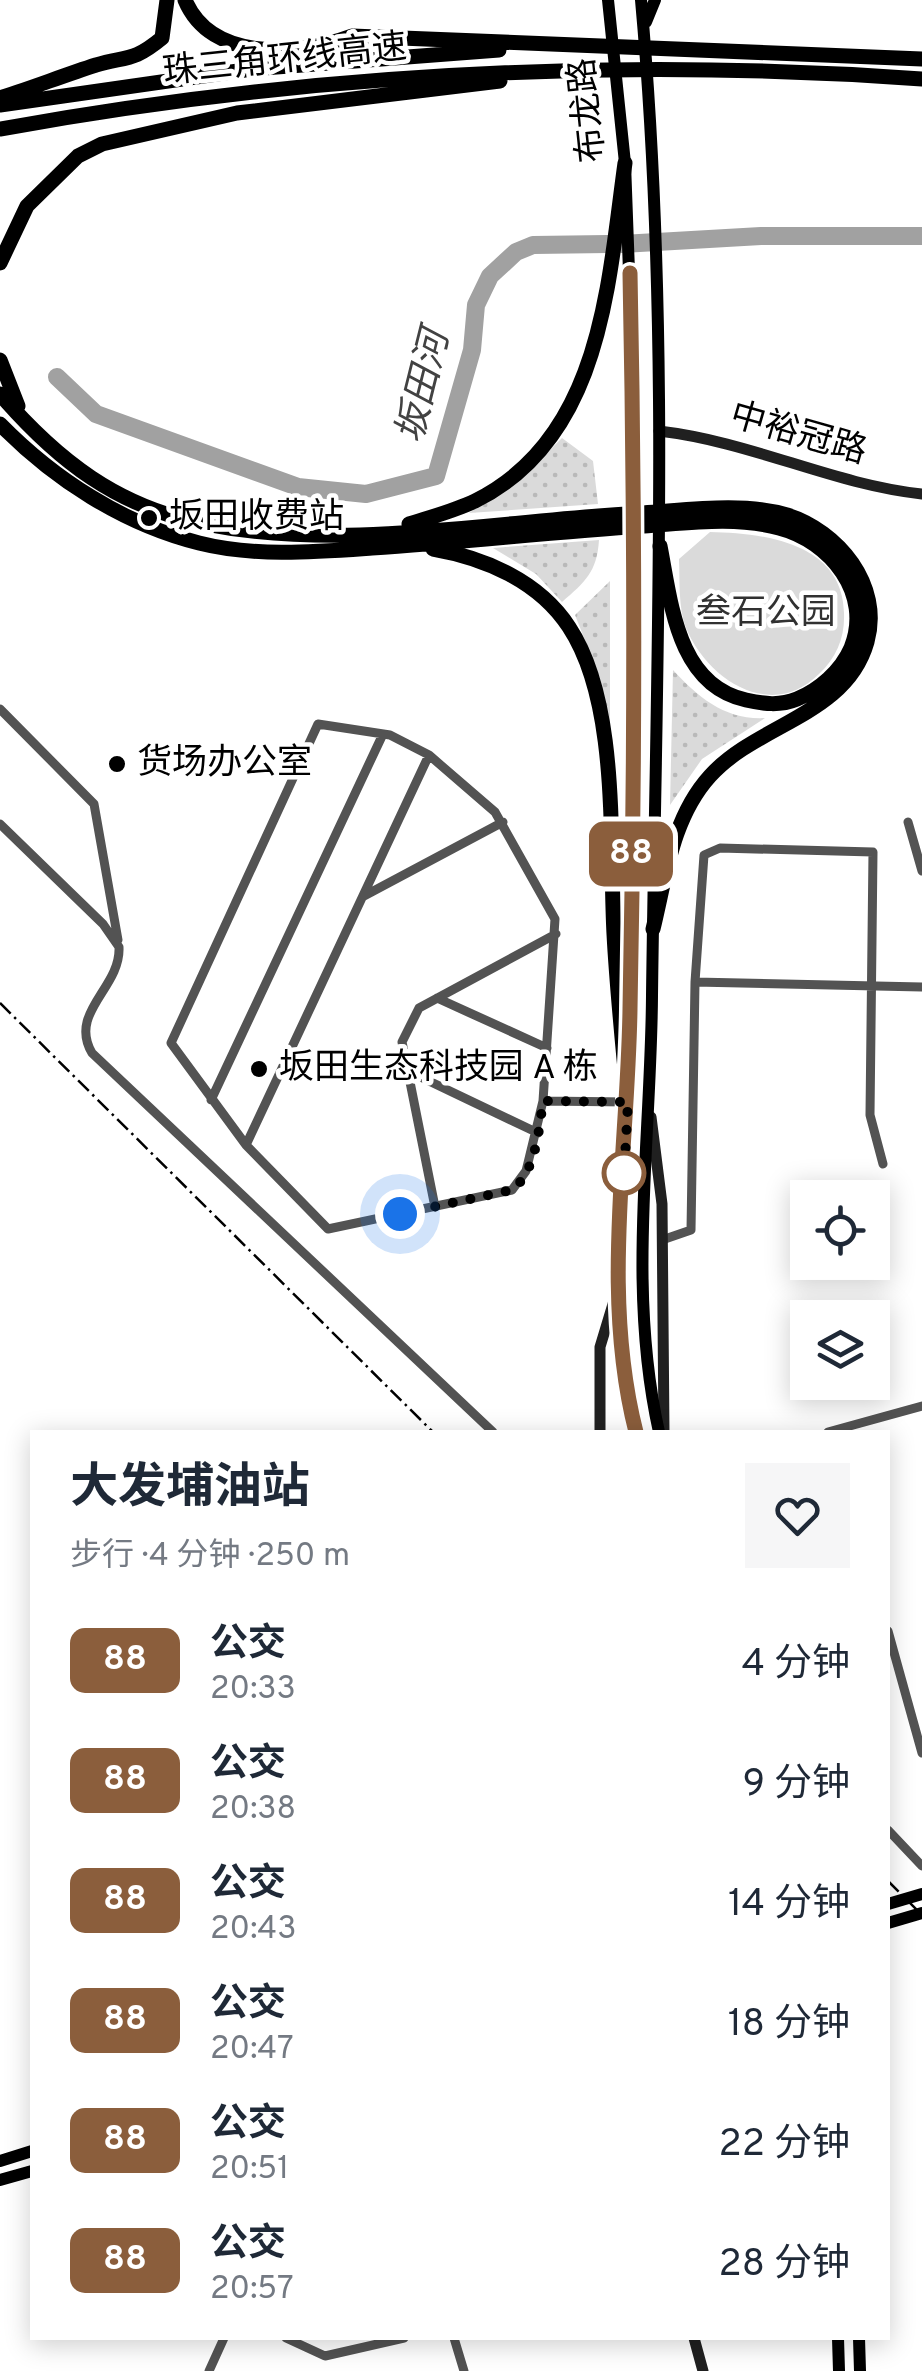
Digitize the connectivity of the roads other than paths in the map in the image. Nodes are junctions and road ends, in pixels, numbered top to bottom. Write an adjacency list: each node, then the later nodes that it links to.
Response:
1 (167, 0): 11 (highway)
2 (185, 0): 7 (highway)
3 (608, 0): 13 (main road, 布龙路)
4 (642, 0): 6 (main road, 布龙路)
5 (656, 0): 6 (main road)
6 (644, 29): 19 (main road, 布龙路)
7 (578, 46): 8 (highway); 11 (highway, 珠三角环线高速)
8 (922, 59)
9 (540, 71): 10 (highway, 珠三角环线高速); 12 (highway, 珠三角环线高速); 14 (highway)
10 (922, 80)
11 (0, 102)
12 (0, 129)
13 (626, 163): 23 (highway); 45 (main road, 布龙路)
14 (0, 263)
15 (0, 360): 17 (highway)
16 (0, 394): 17 (highway)
17 (26, 423): 23 (highway)
18 (0, 424): 24 (highway)
19 (659, 431): 20 (main road, 中裕冠路); 25 (main road)
20 (922, 494)
21 (711, 516): 22 (highway); 25 (highway); 34 (highway)
22 (590, 522): 23 (highway); 24 (highway)
23 (384, 532)
24 (415, 546): 45 (highway)
25 (660, 546): 34 (main road)
26 (0, 708): 36 (street)
27 (383, 734): 28 (street); 43 (street); 43 (street)
28 (429, 755): 29 (street); 33 (street)
29 (503, 822): 33 (street); 35 (street)
30 (908, 822): 32 (street)
31 (0, 824): 36 (street)
32 (922, 871)
33 (362, 898): 48 (street)
34 (653, 930): 46 (main road)
35 (556, 934): 40 (street); 41 (street)
36 (119, 947): 54 (street)
37 (695, 982): 38 (street); 38 (street); 51 (street)
38 (872, 987): 39 (street); 49 (street)
39 (922, 987)
40 (437, 998): 41 (street); 42 (street)
41 (547, 1048): 44 (street)
42 (408, 1071): 47 (street); 50 (street)
43 (211, 1100): 48 (street)
44 (543, 1101): 45 (street); 47 (street)
45 (628, 1102): 52 (main road)
46 (651, 1114): 51 (main road); 57 (main road)
47 (538, 1133): 50 (street)
48 (246, 1145): 50 (street)
49 (883, 1164)
50 (435, 1206)
51 (662, 1240): 58 (main road)
52 (617, 1290): 55 (main road); 56 (main road)
53 (922, 1406): 59 (street)
54 (491, 1430)
55 (600, 1430)
56 (636, 1430)
57 (661, 1430)
58 (661, 1430)
59 (837, 1430)
60 (890, 1638): 61 (street)
61 (922, 1753)
62 (890, 1832): 64 (street)
63 (922, 1848): 64 (street)
64 (909, 1852): 65 (street)
65 (922, 1866)
66 (922, 1894): 67 (main road)
67 (890, 1903)
68 (922, 1913): 69 (main road)
69 (890, 1922)
70 (30, 2152): 71 (main road)
71 (2, 2159): 73 (main road)
72 (30, 2172): 73 (main road)
73 (4, 2179)
74 (223, 2340): 81 (street)
75 (290, 2340): 76 (street)
76 (395, 2340)
77 (455, 2340): 82 (street)
78 (695, 2340): 83 (main road)
79 (838, 2340): 84 (main road)
80 (859, 2340): 85 (main road)
81 (209, 2371)
82 (464, 2371)
83 (703, 2371)
84 (839, 2371)
85 (860, 2371)

